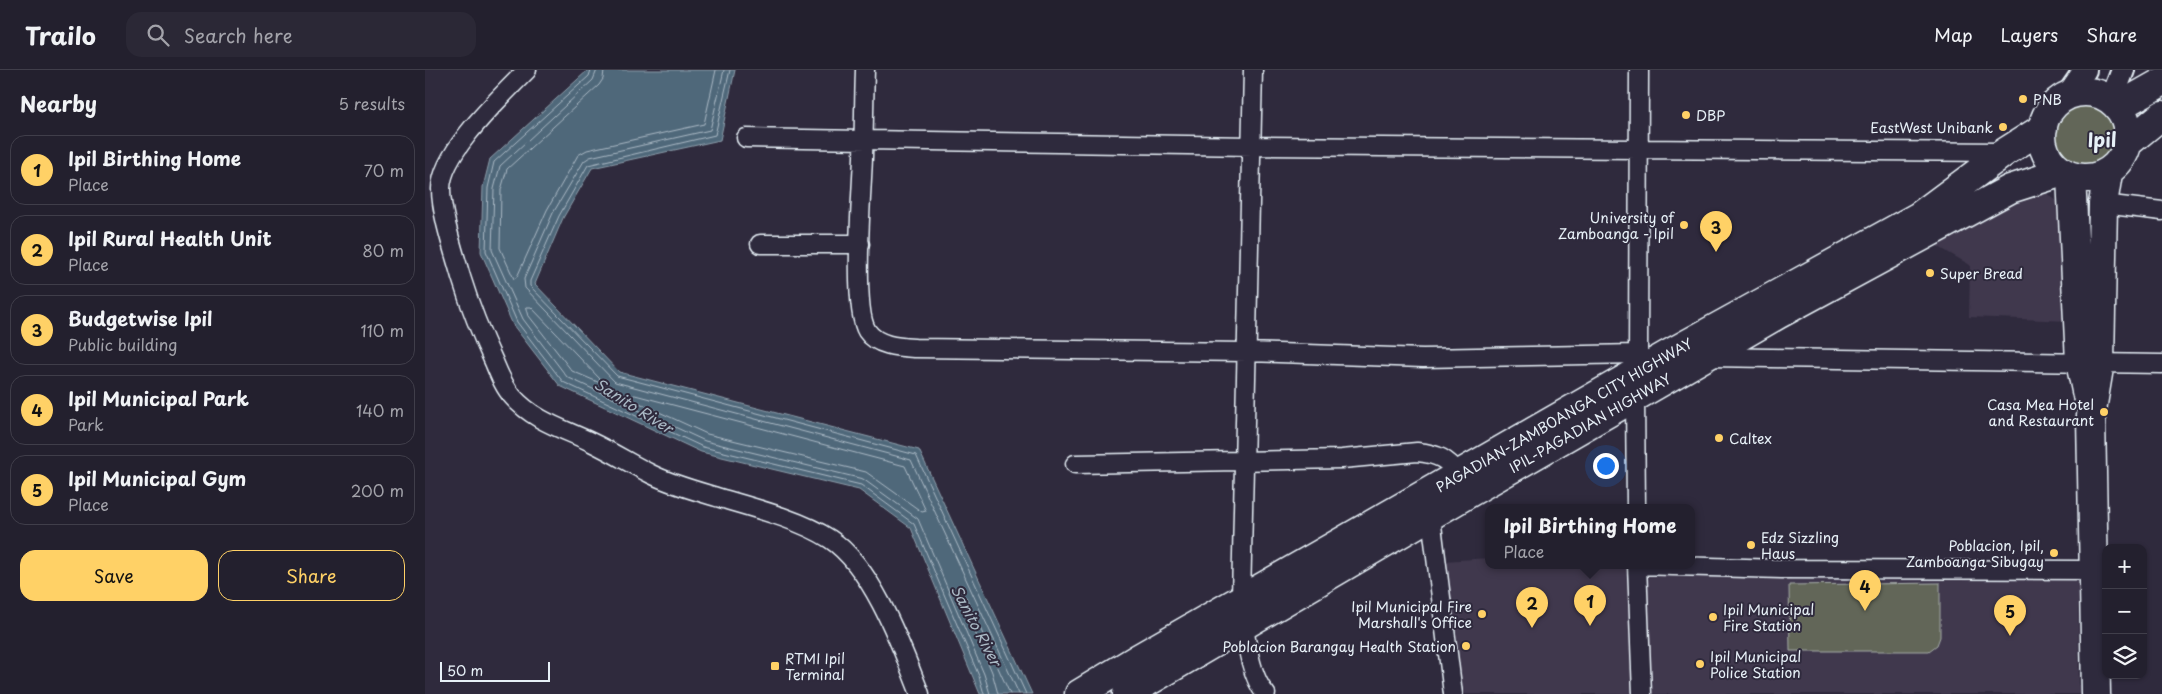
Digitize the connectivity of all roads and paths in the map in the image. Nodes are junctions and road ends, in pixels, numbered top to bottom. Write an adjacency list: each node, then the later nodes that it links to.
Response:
1 (527, 70): 41 (street)
2 (865, 70): 13 (street)
3 (1253, 70): 15 (street)
4 (1639, 70): 16 (street)
5 (2085, 70): 8 (street)
6 (2123, 70): 9 (street)
7 (2162, 82): 9 (main road)
8 (2067, 96): 9 (main road); 11 (main road)
9 (2115, 104): 14 (main road)
10 (2162, 115): 14 (main road)
11 (2043, 128): 17 (main road, PAGADIAN-ZAMBOANGA CITY HIGHWAY); 19 (main road)
12 (745, 138): 13 (street)
13 (864, 140): 15 (street); 23 (street)
14 (2129, 142): 18 (main road)
15 (1252, 146): 16 (street); 25 (street)
16 (1638, 149): 17 (street); 30 (street)
17 (2005, 152): 24 (main road, PAGADIAN-ZAMBOANGA CITY HIGHWAY)
18 (2108, 172): 19 (main road); 20 (main road)
19 (2067, 174): 24 (main road, IPIL-PAGADIAN HIGHWAY); 28 (main road)
20 (2103, 204): 21 (street); 28 (main road)
21 (2162, 211)
22 (760, 244): 23 (street)
23 (860, 244): 25 (street)
24 (1876, 251): 26 (main road, PAGADIAN-ZAMBOANGA CITY HIGHWAY); 27 (main road, IPIL-PAGADIAN HIGHWAY)
25 (1247, 352): 30 (street); 31 (street)
26 (1667, 355): 27 (street); 30 (main road, PAGADIAN-ZAMBOANGA CITY HIGHWAY)
27 (1704, 357): 28 (street); 30 (main road, IPIL-PAGADIAN HIGHWAY)
28 (2090, 362): 29 (street); 38 (main road)
29 (2162, 364)
30 (1637, 375): 33 (main road, PAGADIAN-ZAMBOANGA CITY HIGHWAY); 34 (street); 35 (main road, IPIL-PAGADIAN HIGHWAY)
31 (1245, 460): 32 (street); 33 (street); 39 (street)
32 (1075, 464)
33 (1461, 475): 35 (main road, PAGADIAN-ZAMBOANGA CITY HIGHWAY)
34 (1636, 504)
35 (1429, 505): 39 (main road, PAGADIAN-ZAMBOANGA CITY HIGHWAY); 40 (main road, IPIL-PAGADIAN HIGHWAY); 45 (street)
36 (1695, 567): 38 (street)
37 (1637, 569): 46 (street)
38 (2093, 570): 47 (main road)
39 (1241, 599): 40 (street); 42 (main road, PAGADIAN-ZAMBOANGA CITY HIGHWAY)
40 (1243, 626): 43 (main road, IPIL-PAGADIAN HIGHWAY); 44 (street)
41 (920, 694)
42 (1079, 694)
43 (1127, 694)
44 (1266, 694)
45 (1453, 694)
46 (1642, 694)
47 (2096, 694)

